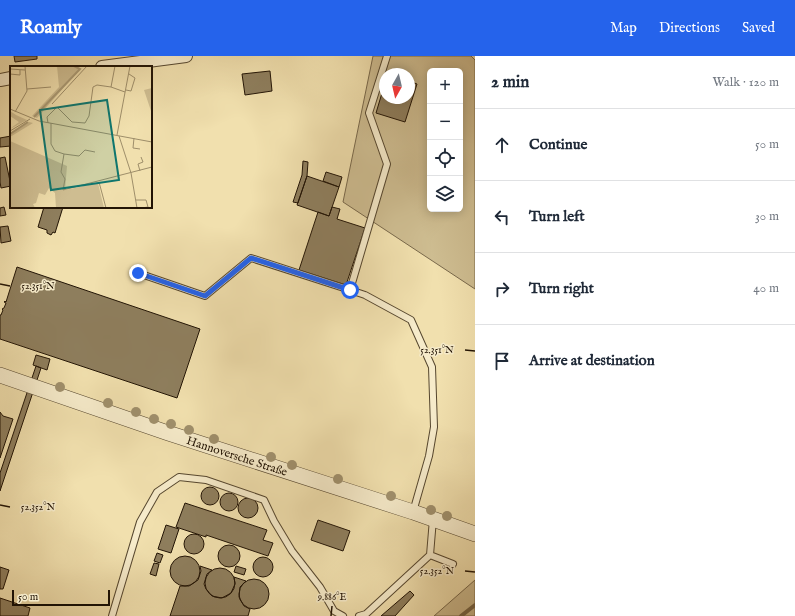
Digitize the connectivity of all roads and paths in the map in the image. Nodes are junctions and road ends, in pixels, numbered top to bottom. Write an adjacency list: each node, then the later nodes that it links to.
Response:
1 (186, 56): 3 (street)
2 (387, 56): 8 (lane)
3 (137, 59): 4 (street)
4 (106, 66)
5 (10, 78): 6 (street)
6 (0, 80)
7 (138, 273): 8 (lane)
8 (350, 290): 10 (lane)
9 (0, 375): 10 (street, Hannoversche Straße)
10 (413, 512): 11 (street, Hannoversche Straße)
11 (433, 519): 12 (street, Hannoversche Straße); 13 (lane)
12 (475, 534)
13 (430, 555): 14 (lane); 17 (lane)
14 (453, 564)
15 (112, 616): 16 (lane)
16 (343, 616)
17 (360, 616)

